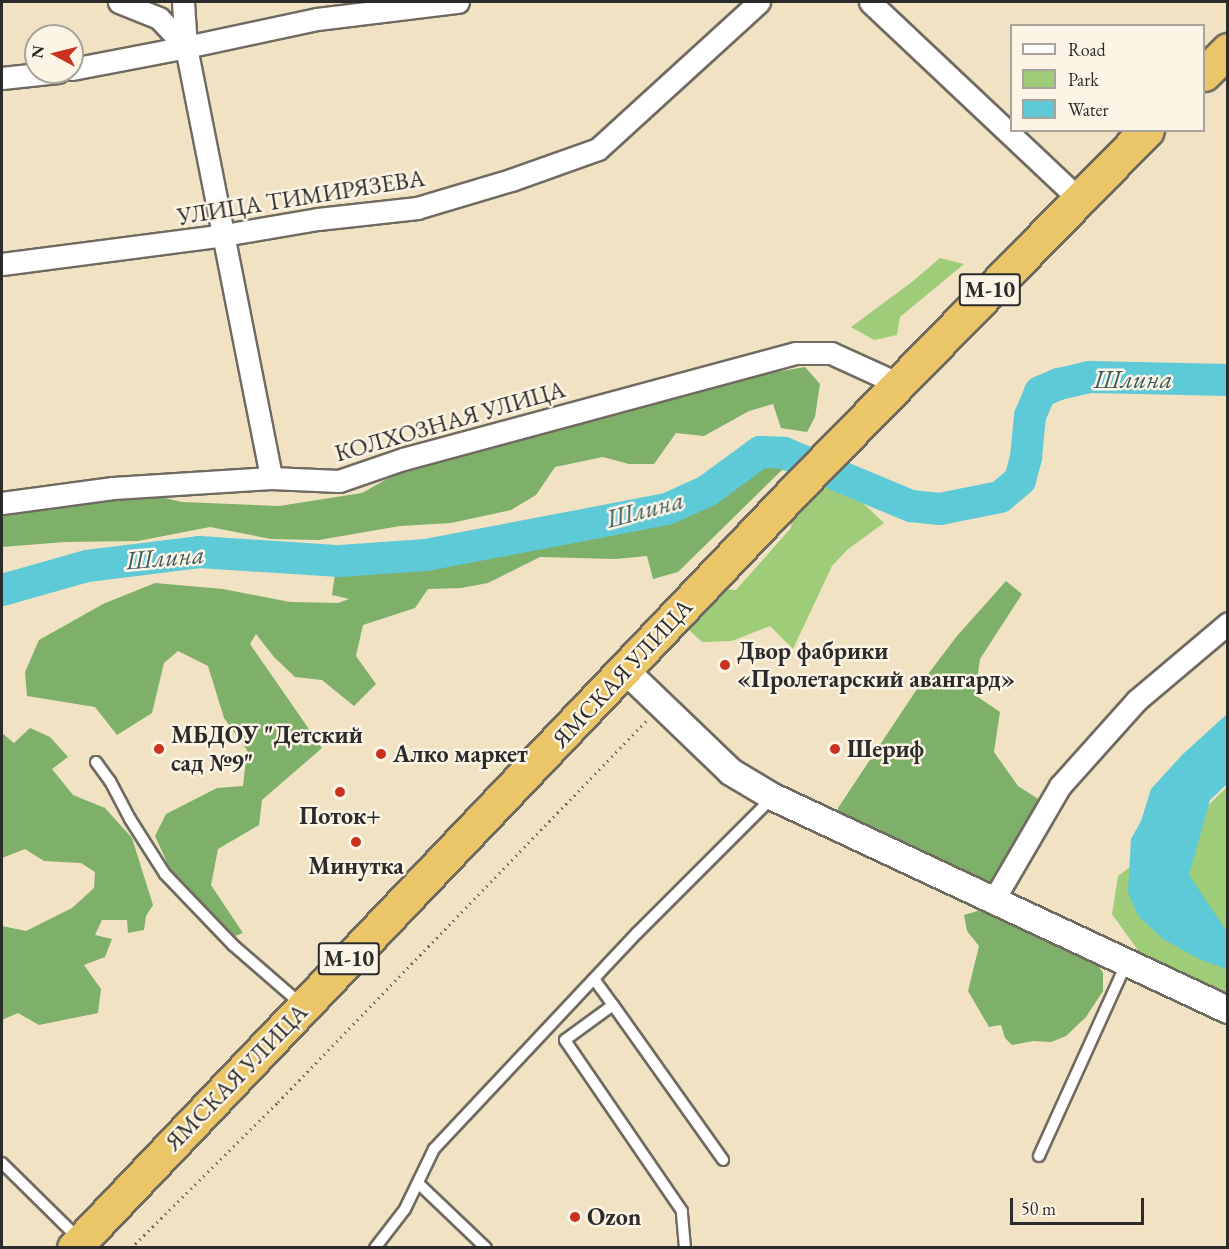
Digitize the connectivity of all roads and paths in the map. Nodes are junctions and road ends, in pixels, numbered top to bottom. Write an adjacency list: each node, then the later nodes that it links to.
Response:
1 (119, 2): 6 (street)
2 (183, 2): 6 (street)
3 (458, 2): 6 (street)
4 (759, 2): 14 (street, УЛИЦА ТИМИРЯЗЕВА)
5 (870, 2): 13 (street)
6 (186, 47): 8 (street); 14 (street)
7 (1227, 50): 9 (highway)
8 (84, 67)
9 (1205, 72)
10 (24, 76): 11 (street)
11 (2, 78)
12 (1145, 132): 13 (highway, М-10)
13 (1078, 199): 16 (highway, М-10)
14 (224, 235): 15 (street, УЛИЦА ТИМИРЯЗЕВА); 17 (street)
15 (2, 264)
16 (899, 384): 17 (street, КОЛХОЗНАЯ УЛИЦА); 20 (highway, ЯМСКАЯ УЛИЦА / М-10)
17 (271, 478): 18 (street, КОЛХОЗНАЯ УЛИЦА)
18 (2, 503)
19 (1227, 623): 24 (street)
20 (625, 670): 21 (street); 28 (highway, ЯМСКАЯ УЛИЦА / М-10)
21 (661, 705): 23 (street); 35 (path)
22 (96, 762): 28 (lane)
23 (773, 797): 24 (street); 26 (lane)
24 (993, 901): 25 (street)
25 (1126, 964): 29 (street); 30 (lane)
26 (594, 979): 27 (lane); 33 (lane)
27 (613, 1005): 31 (lane); 38 (lane)
28 (303, 1007): 34 (highway, ЯМСКАЯ УЛИЦА / М-10)
29 (1227, 1010)
30 (1039, 1156)
31 (723, 1160)
32 (2, 1163): 34 (lane)
33 (418, 1183): 36 (lane); 37 (lane)
34 (77, 1244)
35 (131, 1248)
36 (375, 1248)
37 (486, 1248)
38 (685, 1248)

